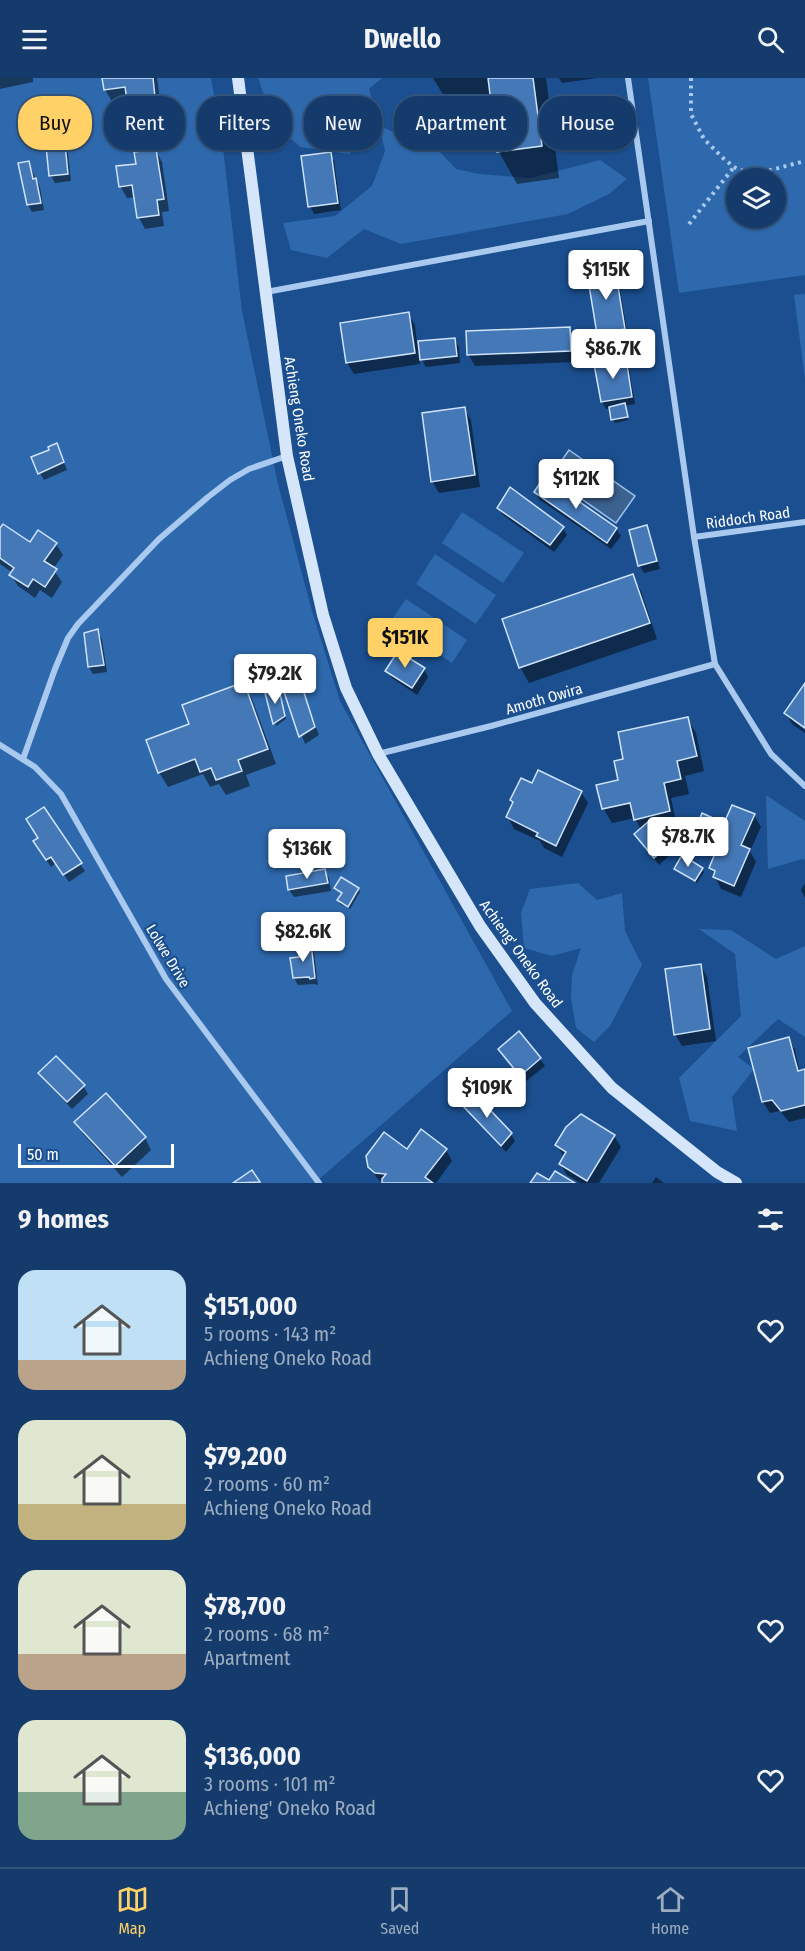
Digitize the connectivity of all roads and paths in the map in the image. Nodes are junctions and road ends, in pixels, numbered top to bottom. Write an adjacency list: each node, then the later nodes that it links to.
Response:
1 (238, 78): 8 (main road, Achieng Oneko Road)
2 (628, 78): 6 (street)
3 (691, 78): 5 (path)
4 (805, 161): 5 (path)
5 (734, 167): 7 (path)
6 (649, 221): 8 (street); 11 (street)
7 (689, 224)
8 (266, 292): 9 (main road, Achieng Oneko Road)
9 (287, 456): 14 (main road, Achieng Oneko Road); 15 (street)
10 (805, 522): 11 (street, Riddoch Road)
11 (694, 537): 12 (street)
12 (715, 664): 14 (street, Amoth Owira); 16 (street)
13 (0, 745): 15 (street, Lolwe Drive)
14 (378, 754): 18 (main road, Achieng' Oneko Road)
15 (23, 759): 17 (street, Lolwe Drive)
16 (805, 786)
17 (319, 1183)
18 (736, 1183)

